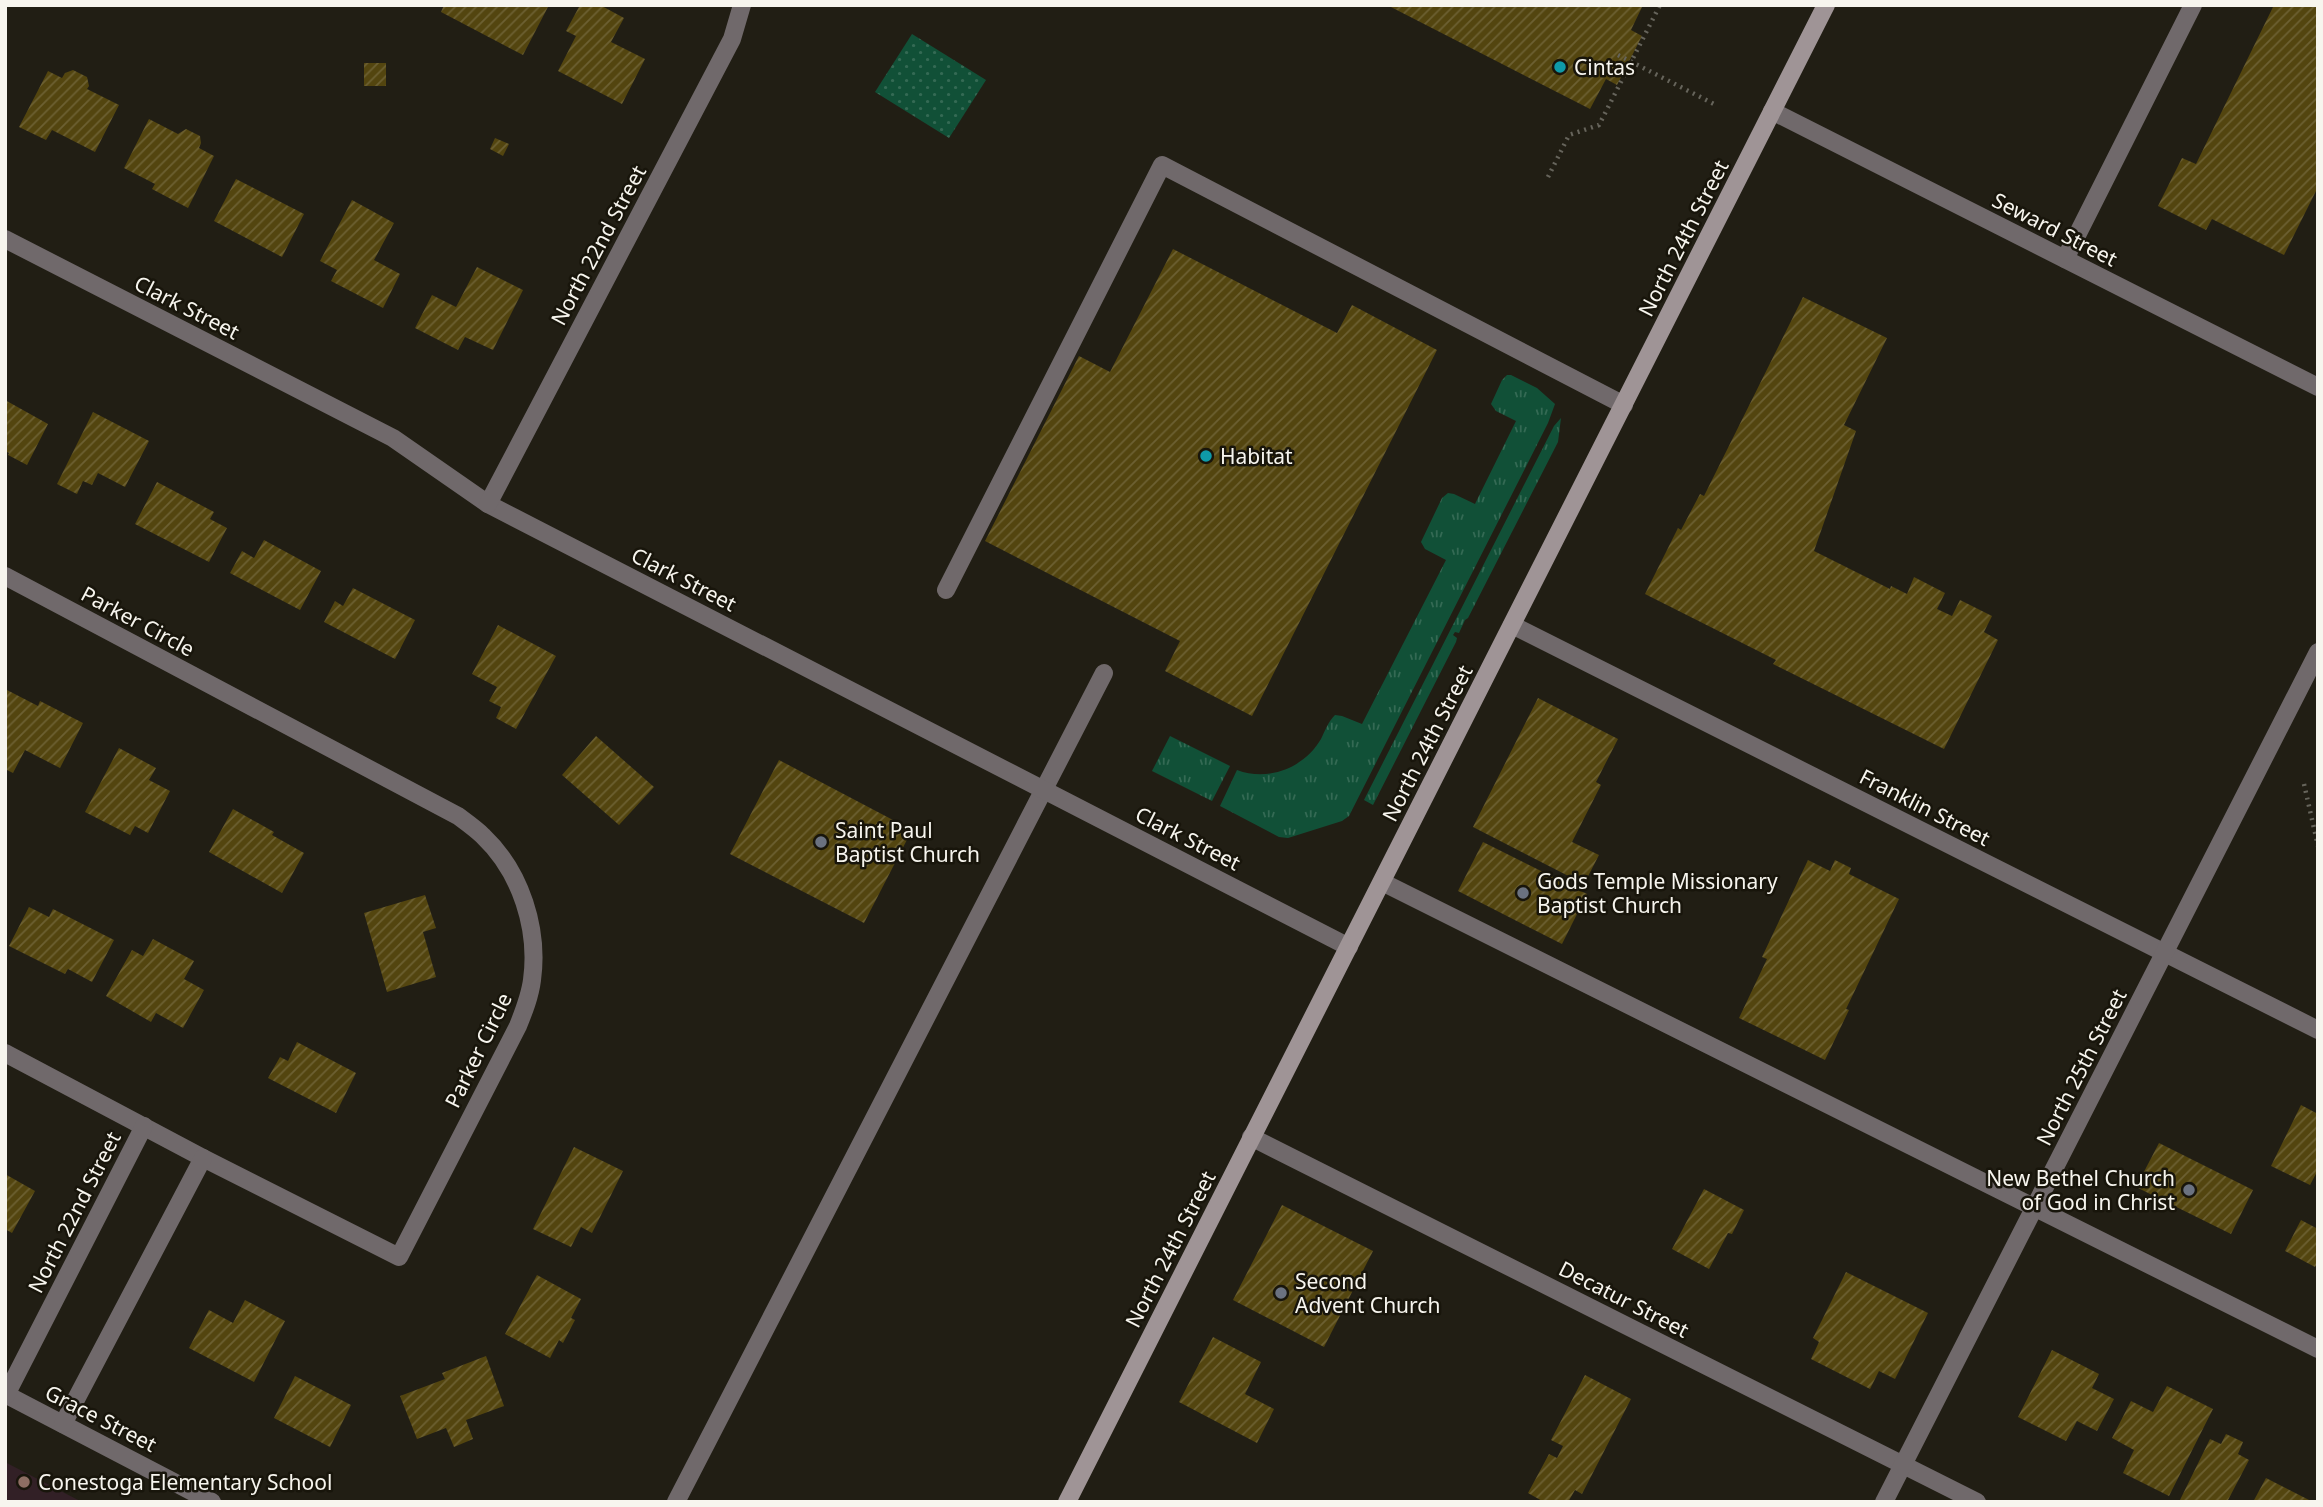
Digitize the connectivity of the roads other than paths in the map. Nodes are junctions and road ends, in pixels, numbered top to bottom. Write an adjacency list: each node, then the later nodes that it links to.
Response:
1 (742, 5): 9 (street, North 22nd Street)
2 (1826, 5): 4 (main road, North 24th Street)
3 (2193, 5): 6 (street)
4 (1772, 111): 6 (street, Seward Street); 8 (main road, North 24th Street)
5 (5, 239): 9 (street, Clark Street)
6 (2064, 259): 7 (street, Seward Street)
7 (2318, 387)
8 (1624, 405): 11 (street); 12 (main road, North 24th Street)
9 (488, 504): 15 (street, Clark Street)
10 (5, 576): 23 (street, Parker Circle)
11 (946, 590)
12 (1512, 625): 16 (main road, North 24th Street); 18 (street, Franklin Street)
13 (2318, 652): 18 (street, North 25th Street)
14 (1104, 673): 15 (street)
15 (1044, 789): 17 (street, Clark Street); 30 (street)
16 (1382, 882): 17 (main road, North 24th Street); 24 (street)
17 (1349, 947): 22 (main road, North 24th Street)
18 (2164, 953): 19 (street, Franklin Street); 24 (street, North 25th Street)
19 (2318, 1030)
20 (5, 1053): 21 (street, Parker Circle)
21 (144, 1126): 23 (street, Parker Circle); 26 (street, North 22nd Street)
22 (1251, 1138): 28 (street, Decatur Street); 31 (main road, North 24th Street)
23 (203, 1158): 27 (street)
24 (2035, 1208): 25 (street); 28 (street, North 25th Street)
25 (2318, 1349)
26 (6, 1395): 27 (street, Grace Street)
27 (63, 1424): 29 (street, Grace Street)
28 (1903, 1465): 32 (street, North 25th Street); 33 (street, Decatur Street)
29 (212, 1502)
30 (676, 1502)
31 (1067, 1502)
32 (1884, 1502)
33 (1977, 1502)

